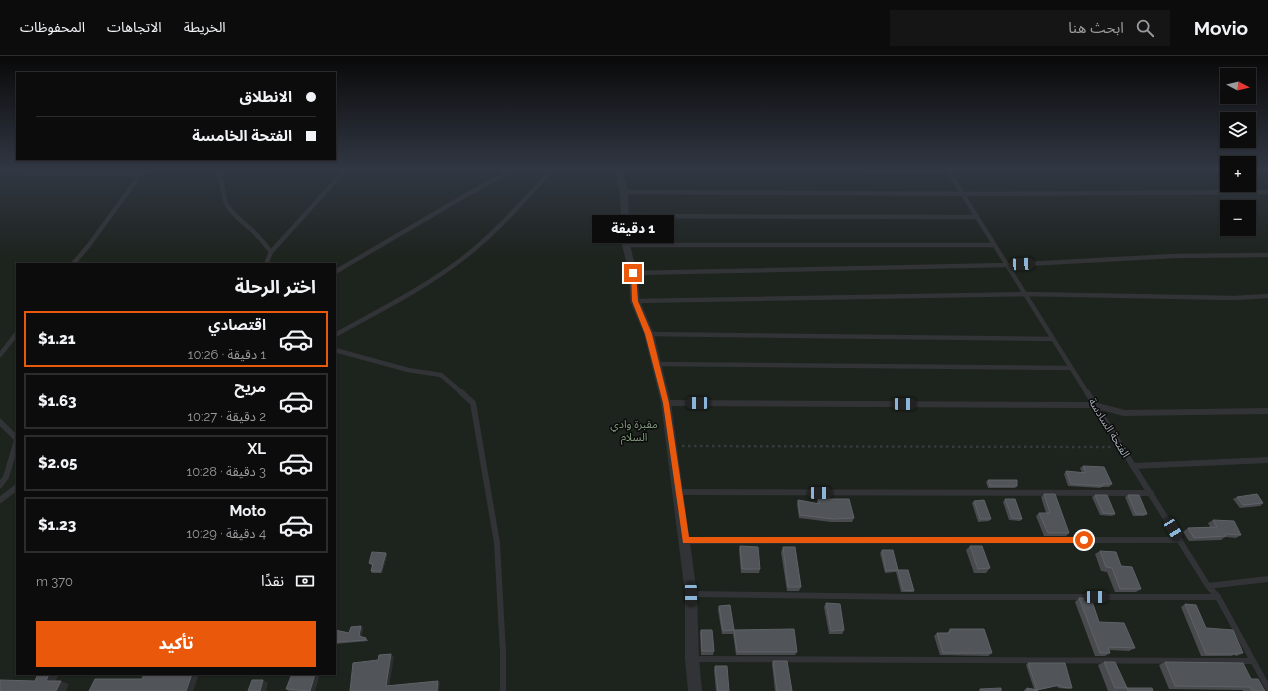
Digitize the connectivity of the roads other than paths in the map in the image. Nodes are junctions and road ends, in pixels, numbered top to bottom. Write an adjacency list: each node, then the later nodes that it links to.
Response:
1 (123, 199): 14 (lane)
2 (224, 199): 12 (lane)
3 (320, 199): 12 (lane)
4 (460, 199): 17 (lane)
5 (525, 199): 23 (lane)
6 (625, 199): 8 (street)
7 (966, 199): 9 (lane, الفتحة السادسة)
8 (626, 216): 9 (lane); 10 (street)
9 (977, 217): 11 (lane, الفتحة السادسة)
10 (626, 245): 11 (lane); 18 (street)
11 (994, 246): 16 (lane, الفتحة السادسة)
12 (272, 252): 15 (lane)
13 (1268, 255): 16 (lane)
14 (74, 263)
15 (266, 263)
16 (1007, 265): 18 (lane); 19 (lane, الفتحة السادسة)
17 (336, 271)
18 (633, 273): 21 (street)
19 (1025, 294): 20 (lane); 21 (lane); 25 (lane, الفتحة السادسة)
20 (1268, 296)
21 (635, 301): 24 (street)
22 (16, 334): 27 (lane)
23 (336, 334)
24 (649, 334): 25 (lane); 28 (street)
25 (1053, 338): 29 (lane, الفتحة السادسة)
26 (336, 350): 52 (lane)
27 (0, 355)
28 (655, 364): 29 (lane); 30 (street)
29 (1070, 368): 31 (lane, الفتحة السادسة)
30 (666, 403): 31 (lane); 40 (street)
31 (1094, 405): 32 (lane); 37 (lane, الفتحة السادسة)
32 (1268, 411)
33 (0, 422): 34 (lane)
34 (16, 439)
35 (16, 443): 38 (lane)
36 (1268, 460): 37 (lane)
37 (1133, 466): 41 (lane, الفتحة السادسة)
38 (0, 485)
39 (16, 488): 42 (lane)
40 (679, 492): 41 (lane); 44 (street)
41 (1151, 493): 43 (lane, الفتحة السادسة)
42 (0, 500)
43 (1180, 540): 44 (lane); 46 (lane, الفتحة السادسة)
44 (685, 541): 47 (street)
45 (1268, 579): 46 (lane)
46 (1208, 586): 48 (lane, الفتحة السادسة)
47 (691, 594): 48 (lane); 49 (street)
48 (1218, 597): 50 (lane, الفتحة السادسة)
49 (692, 659): 50 (lane); 53 (street)
50 (1253, 661): 51 (lane, الفتحة السادسة)
51 (1268, 688)
52 (503, 691)
53 (695, 691)

